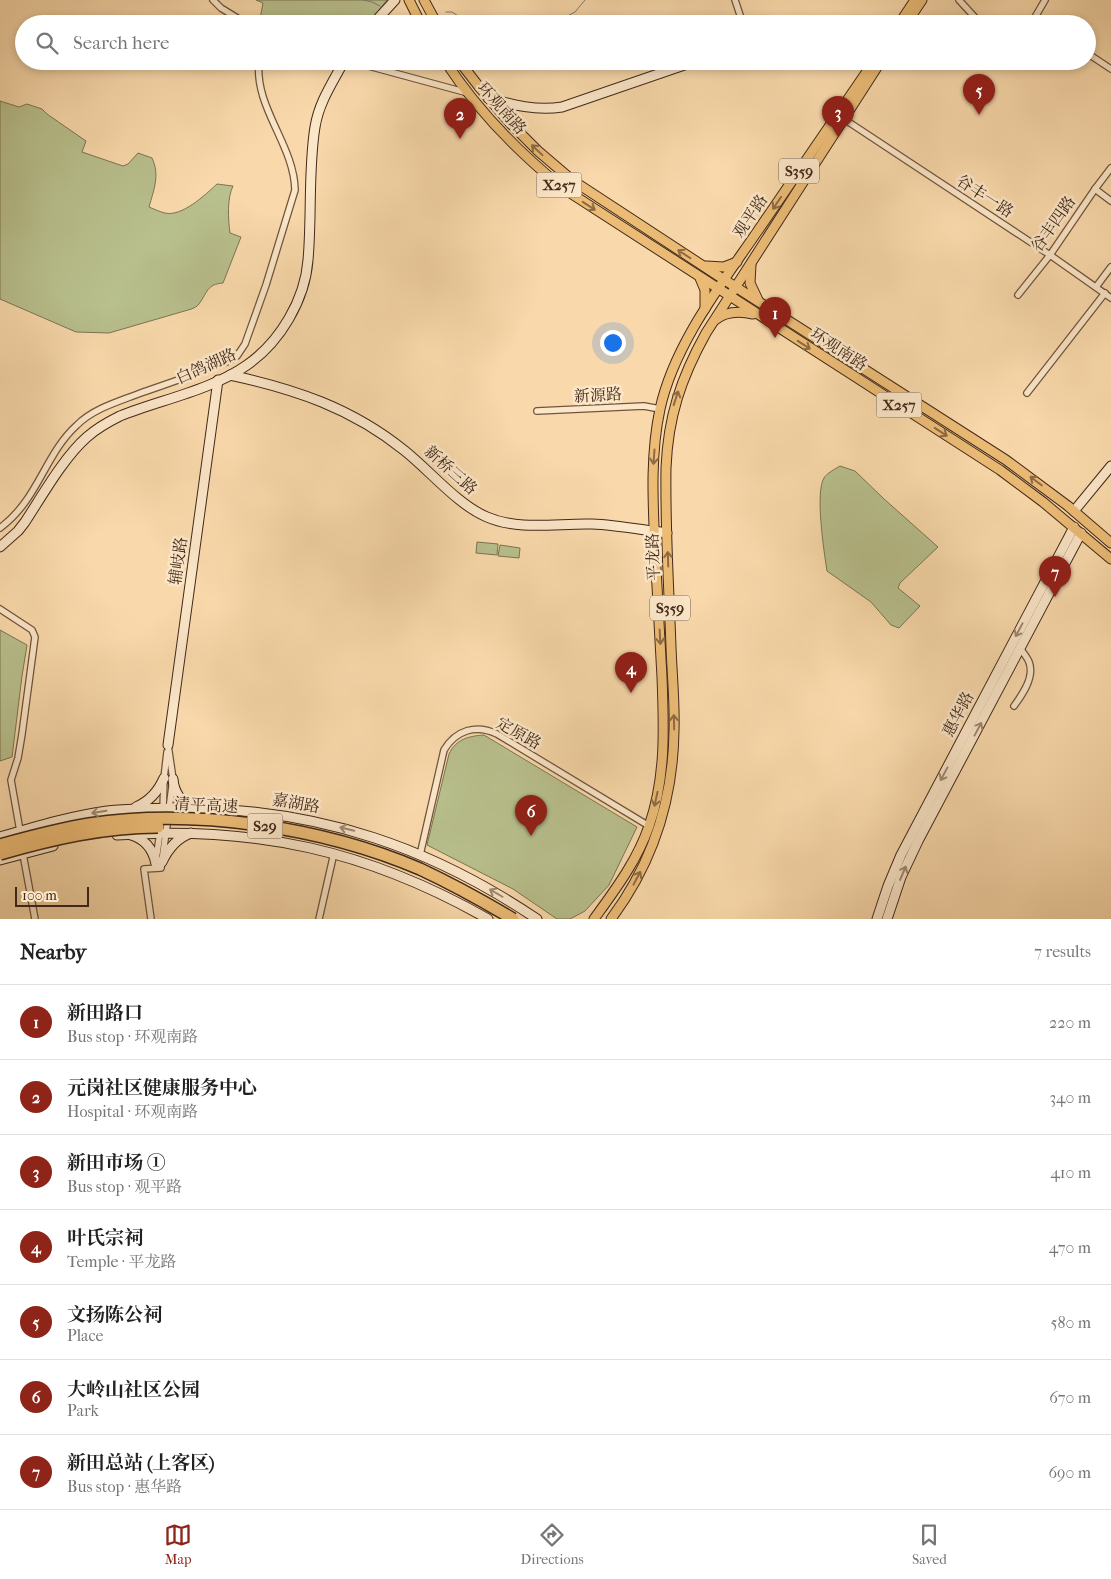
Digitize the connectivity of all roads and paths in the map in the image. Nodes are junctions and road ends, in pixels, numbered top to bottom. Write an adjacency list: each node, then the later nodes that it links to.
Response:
1 (213, 0): 11 (street)
2 (402, 0): 13 (main road)
3 (409, 0): 14 (main road)
4 (424, 0): 15 (main road)
5 (735, 0): 16 (street)
6 (915, 0): 17 (main road)
7 (922, 0): 18 (main road)
8 (959, 0): 19 (street)
9 (1045, 0): 20 (street)
10 (392, 2): 12 (main road)
11 (233, 15)
12 (381, 15)
13 (389, 15)
14 (416, 15)
15 (432, 15)
16 (740, 15)
17 (905, 15)
18 (912, 15)
19 (973, 15)
20 (1036, 15)
21 (1096, 59): 22 (street)
22 (1111, 69)
23 (259, 70): 63 (street)
24 (339, 70): 55 (main road, 白鸽湖路)
25 (383, 70): 31 (street)
26 (451, 70): 31 (main road, 环观南路 / X257)
27 (467, 70): 32 (main road, 环观南路 / X257)
28 (670, 70): 32 (main road)
29 (868, 70): 39 (main road, 观平路 / S359, one-way to 39)
30 (875, 70): 33 (main road, 观平路 / S359)
31 (468, 93): 42 (main road, 环观南路 / X257, one-way to 42)
32 (488, 98): 40 (main road, 环观南路 / X257, one-way to 32)
33 (844, 119): 37 (street, 谷丰一路); 38 (main road, 观平路 / S359)
34 (1111, 168): 35 (street, 谷丰四路)
35 (1095, 189): 36 (street); 37 (street, 谷丰四路)
36 (1111, 201)
37 (1050, 255): 45 (street, 谷丰一路); 48 (street, 谷丰四路)
38 (752, 260): 44 (main road, 观平路 / S359); 51 (main road)
39 (737, 262): 40 (main road); 43 (main road, 观平路 / S359)
40 (698, 263): 43 (main road, 环观南路 / X257)
41 (1111, 267): 45 (street)
42 (700, 278): 46 (main road, 环观南路 / X257); 52 (main road)
43 (725, 280): 44 (main road, 环观南路 / X257); 46 (main road, 观平路 / S359)
44 (735, 287): 49 (main road, 平龙路 / S359); 51 (main road, 环观南路 / X257)
45 (1096, 287): 47 (street, 谷丰一路)
46 (718, 290): 49 (main road, 环观南路 / X257); 52 (main road, 平龙路 / S359)
47 (1105, 293): 50 (street, 谷丰一路); 57 (street)
48 (1018, 295)
49 (729, 296): 53 (main road, 环观南路 / X257); 54 (main road, 平龙路 / S359)
50 (1111, 298)
51 (760, 302): 62 (main road, 环观南路 / X257, one-way to 51)
52 (703, 314): 58 (main road, 平龙路 / S359)
53 (758, 315): 54 (main road); 64 (main road, 环观南路 / X257, one-way to 64)
54 (712, 324): 66 (main road, 平龙路 / S359, one-way to 54)
55 (230, 375): 56 (main road, 白鸽湖路); 65 (main road, 新桥三路)
56 (218, 380): 68 (main road, 白鸽湖路); 73 (main road, 辅岐路)
57 (1027, 393)
58 (660, 409): 59 (street, 新源路); 65 (main road, 平龙路 / S359, one-way to 65)
59 (537, 411)
60 (1111, 466): 62 (main road)
61 (1111, 475): 62 (main road)
62 (1077, 513): 67 (main road, 环观南路 / X257)
63 (0, 528)
64 (1077, 530): 69 (main road, 环观南路 / X257); 71 (main road, 惠华路); 100 (main road, 惠华路, one-way to 100)
65 (654, 532): 66 (main road, 新桥三路); 78 (main road, 平龙路 / S359, one-way to 78)
66 (667, 534): 99 (main road, 平龙路 / S359, one-way to 66)
67 (1111, 543)
68 (0, 547)
69 (1111, 559)
70 (0, 609): 79 (street)
71 (1020, 648): 72 (street); 101 (main road, 惠华路, one-way to 71)
72 (1014, 706)
73 (168, 745): 74 (street)
74 (168, 778): 75 (street); 76 (main road); 77 (main road)
75 (166, 808): 76 (main road, 嘉湖路); 77 (main road, 嘉湖路); 81 (street)
76 (198, 808): 88 (main road, 嘉湖路, one-way to 76)
77 (131, 809): 79 (main road, 嘉湖路, one-way to 79)
78 (650, 826): 88 (street, 定原路); 91 (main road, 平龙路 / S359)
79 (20, 831): 83 (main road, 嘉湖路)
80 (194, 832): 81 (main road); 85 (main road); 90 (main road)
81 (163, 833): 82 (main road); 90 (street)
82 (129, 834): 87 (main road); 90 (main road)
83 (0, 837)
84 (0, 845): 97 (highway, 清平高速 / S29, bridge)
85 (334, 853): 94 (street); 95 (main road)
86 (0, 854): 96 (highway, 清平高速 / S29, bridge)
87 (23, 854): 89 (main road); 92 (street)
88 (420, 855): 98 (main road, 嘉湖路, one-way to 88)
89 (0, 860)
90 (158, 865): 93 (street)
91 (594, 918)
92 (35, 919)
93 (151, 919)
94 (319, 919)
95 (488, 919)
96 (499, 919)
97 (514, 919)
98 (537, 919)
99 (611, 919)
100 (877, 919)
101 (887, 919)

